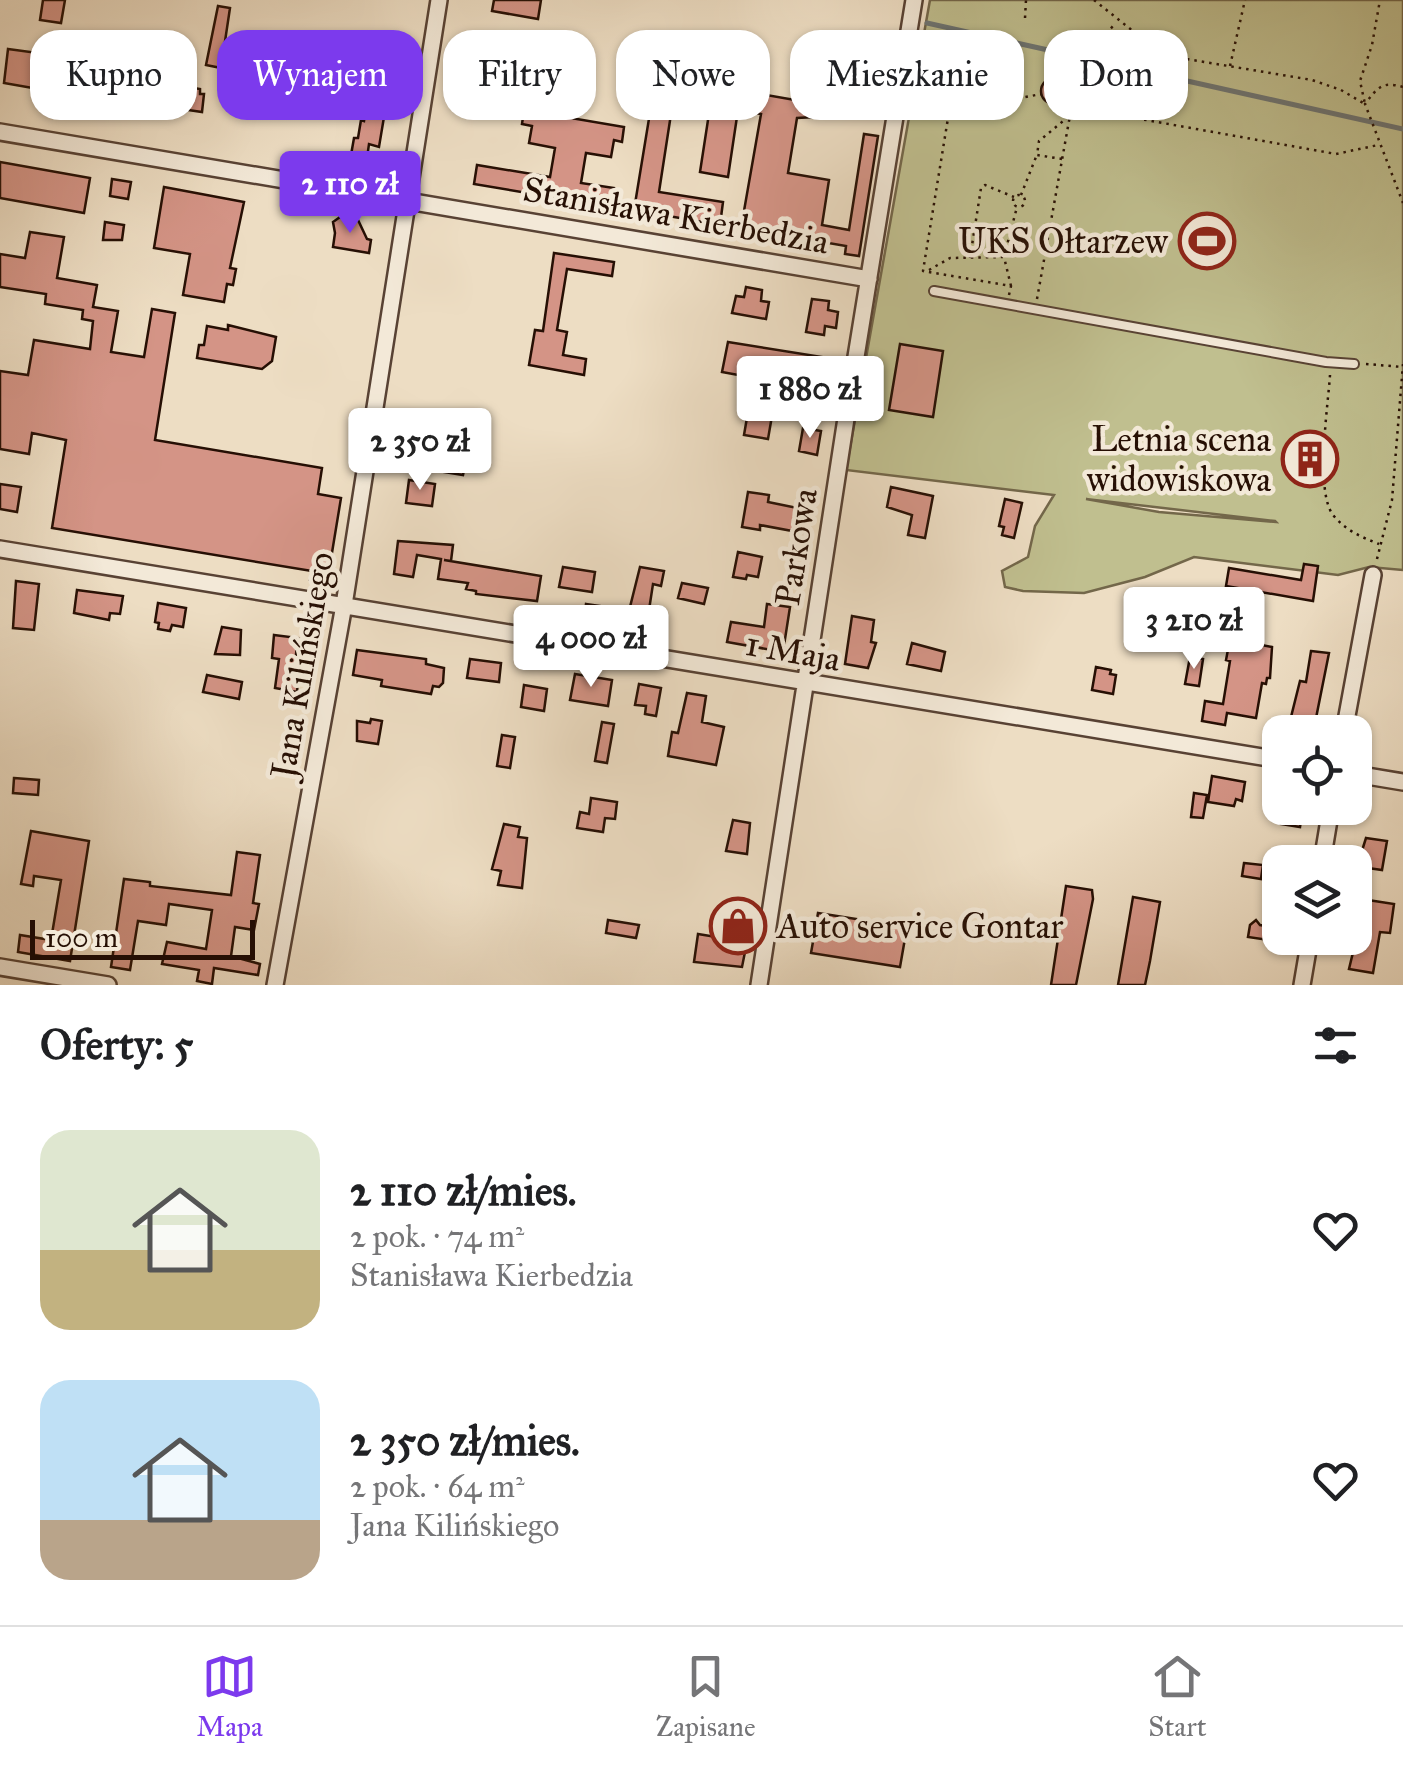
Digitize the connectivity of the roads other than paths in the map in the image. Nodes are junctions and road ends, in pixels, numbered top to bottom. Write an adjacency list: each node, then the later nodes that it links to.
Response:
1 (440, 0): 4 (street, Jana Kilińskiego)
2 (914, 0): 5 (street, Parkowa)
3 (0, 132): 4 (street, Stanisława Kierbedzia)
4 (408, 201): 5 (street, Stanisława Kierbedzia); 10 (street, Jana Kilińskiego)
5 (869, 279): 11 (street, Parkowa)
6 (934, 291): 7 (lane)
7 (1354, 364)
8 (0, 549): 10 (street, 1 Maja)
9 (1373, 575): 12 (street)
10 (344, 605): 11 (street, 1 Maja); 19 (street, Jana Kilińskiego)
11 (806, 683): 13 (street, 1 Maja); 20 (street, Parkowa)
12 (1347, 715)
13 (1262, 757)
14 (1372, 777): 15 (street)
15 (1403, 782)
16 (1307, 955): 21 (street)
17 (0, 967): 18 (street)
18 (108, 985)
19 (275, 985)
20 (759, 985)
21 (1302, 985)

